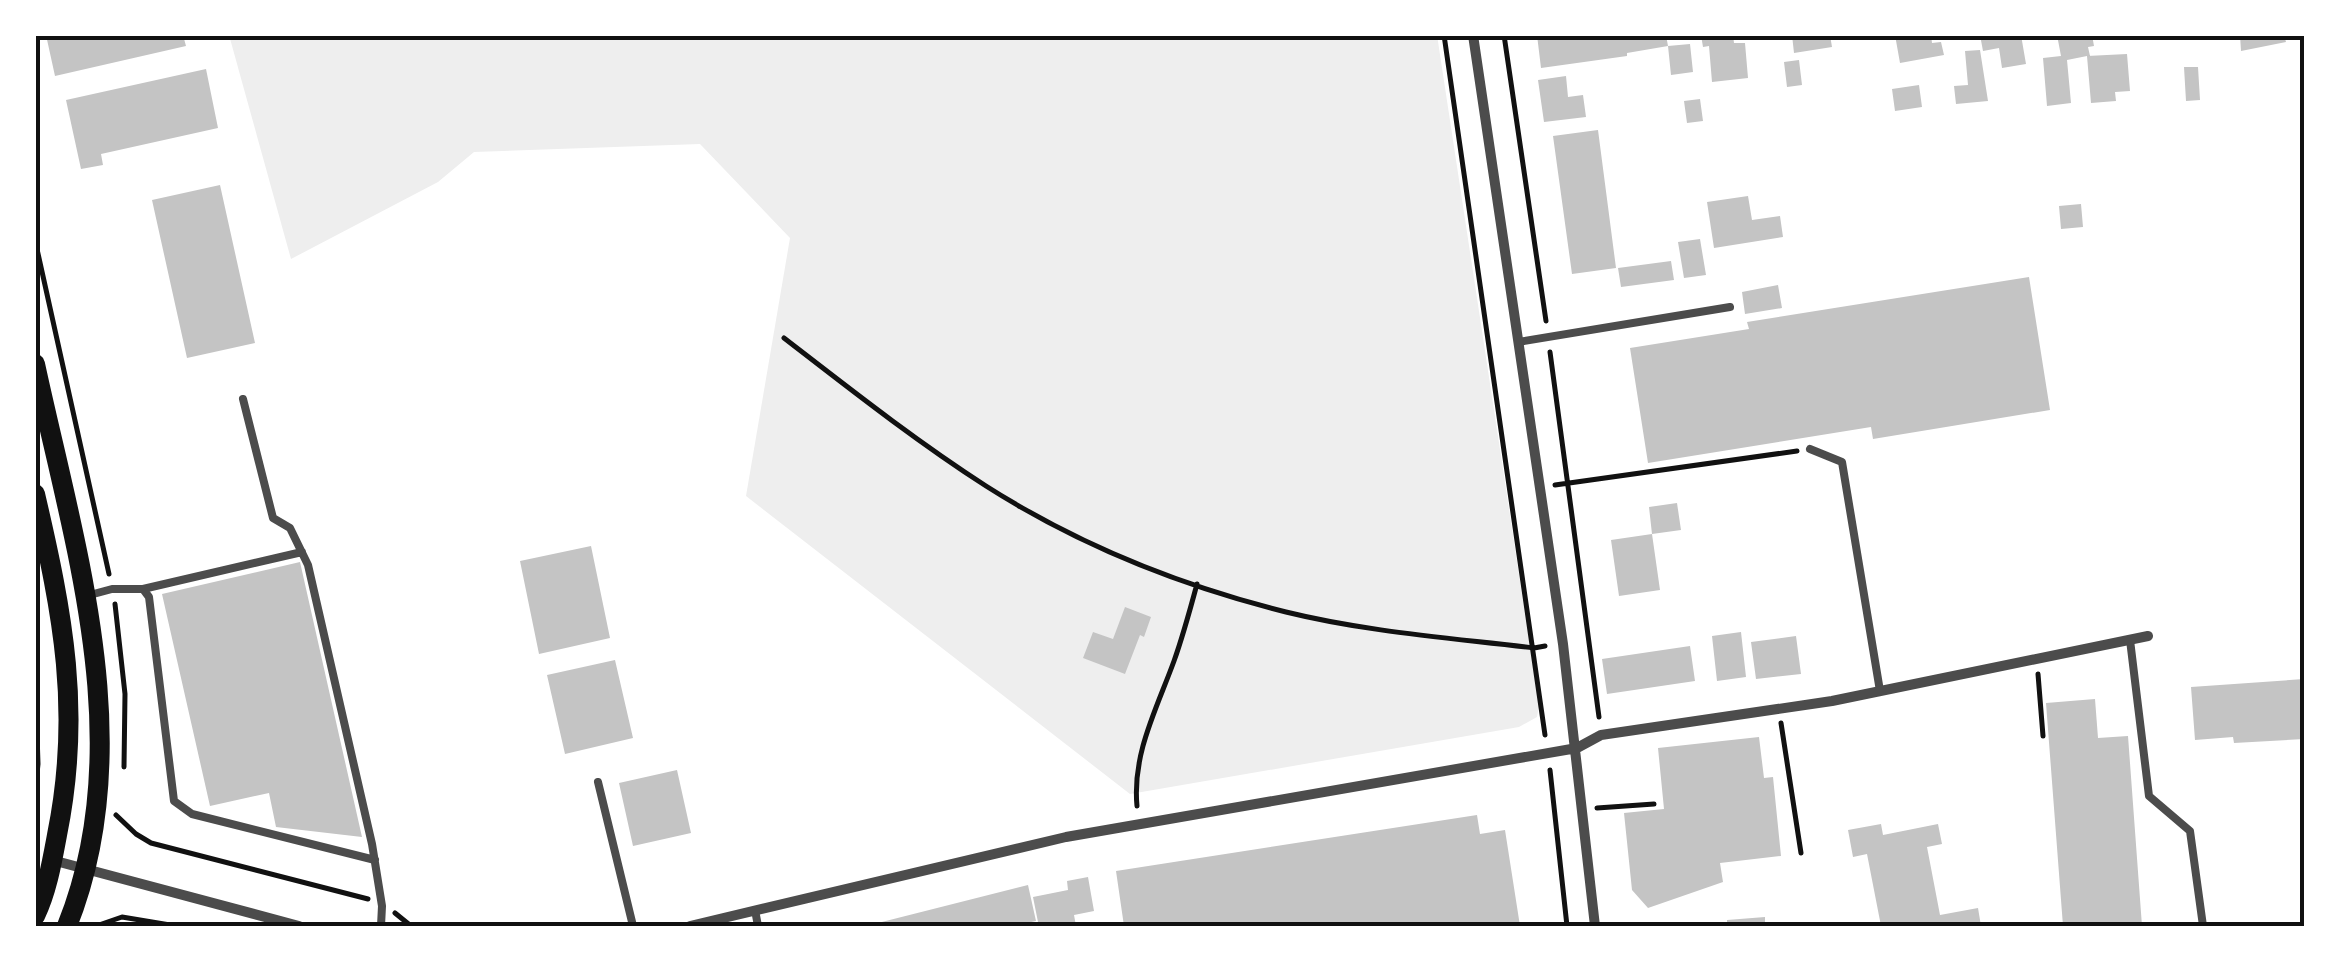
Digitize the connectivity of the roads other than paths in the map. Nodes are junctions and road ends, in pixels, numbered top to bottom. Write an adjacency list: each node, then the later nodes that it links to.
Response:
1 (1474, 35): 3 (street)
2 (1730, 307): 3 (lane)
3 (1518, 342): 14 (street)
4 (35, 364): 10 (main road)
5 (243, 399): 8 (lane)
6 (1810, 449): 13 (lane)
7 (35, 494): 16 (main road)
8 (302, 552): 9 (lane); 17 (lane)
9 (144, 589): 10 (lane); 17 (lane)
10 (86, 596): 18 (main road)
11 (2148, 636): 12 (street)
12 (2130, 640): 13 (street); 28 (lane)
13 (1880, 691): 14 (street)
14 (1577, 748): 19 (street); 27 (street)
15 (598, 782): 24 (lane)
16 (52, 860): 18 (street); 20 (main road)
17 (376, 860): 23 (lane)
18 (85, 869): 21 (main road); 22 (street)
19 (755, 910): 25 (street); 26 (lane)
20 (35, 916)
21 (68, 926)
22 (299, 926)
23 (382, 926)
24 (632, 926)
25 (690, 926)
26 (758, 926)
27 (1596, 926)
28 (2203, 926)

